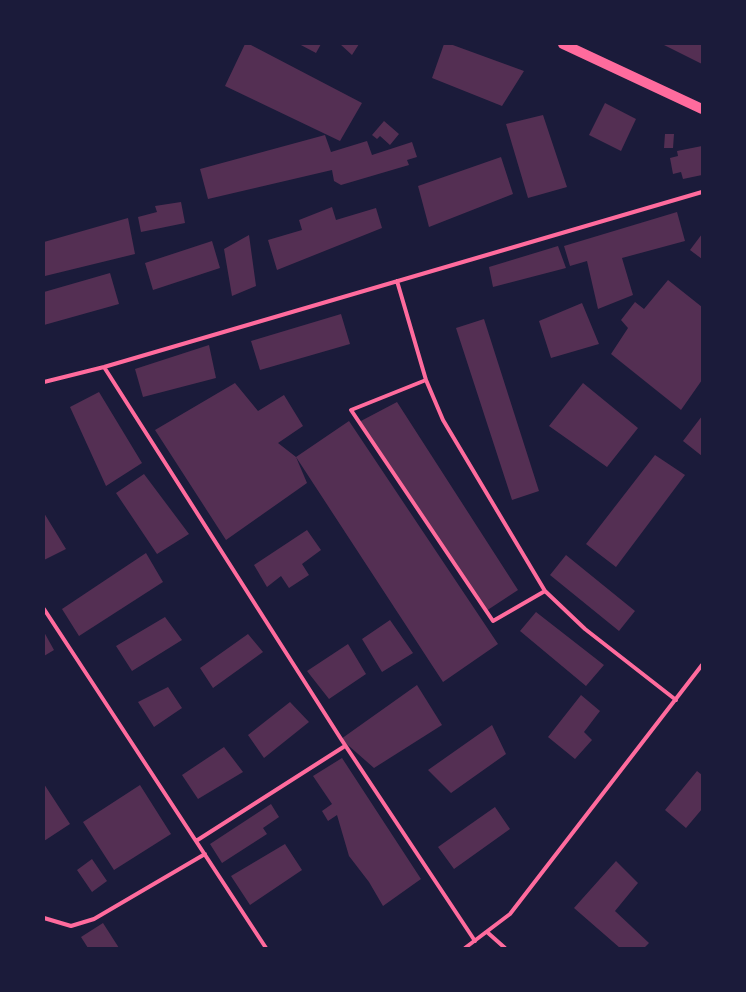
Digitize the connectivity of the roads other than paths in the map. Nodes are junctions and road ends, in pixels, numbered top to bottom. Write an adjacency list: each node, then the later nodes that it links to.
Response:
1 (563, 44): 2 (main road)
2 (702, 109)
3 (702, 192): 4 (lane)
4 (397, 281): 5 (lane); 6 (lane)
5 (104, 367): 7 (lane); 12 (lane)
6 (426, 380): 8 (lane); 8 (lane)
7 (44, 382)
8 (544, 591): 11 (lane)
9 (44, 609): 13 (lane)
10 (702, 665): 11 (lane)
11 (676, 700): 16 (lane)
12 (345, 746): 13 (lane); 17 (lane)
13 (196, 841): 14 (lane)
14 (205, 854): 15 (lane); 18 (lane)
15 (44, 918)
16 (487, 932): 17 (lane); 20 (lane)
17 (475, 941): 19 (lane)
18 (266, 948)
19 (465, 948)
20 (505, 948)

